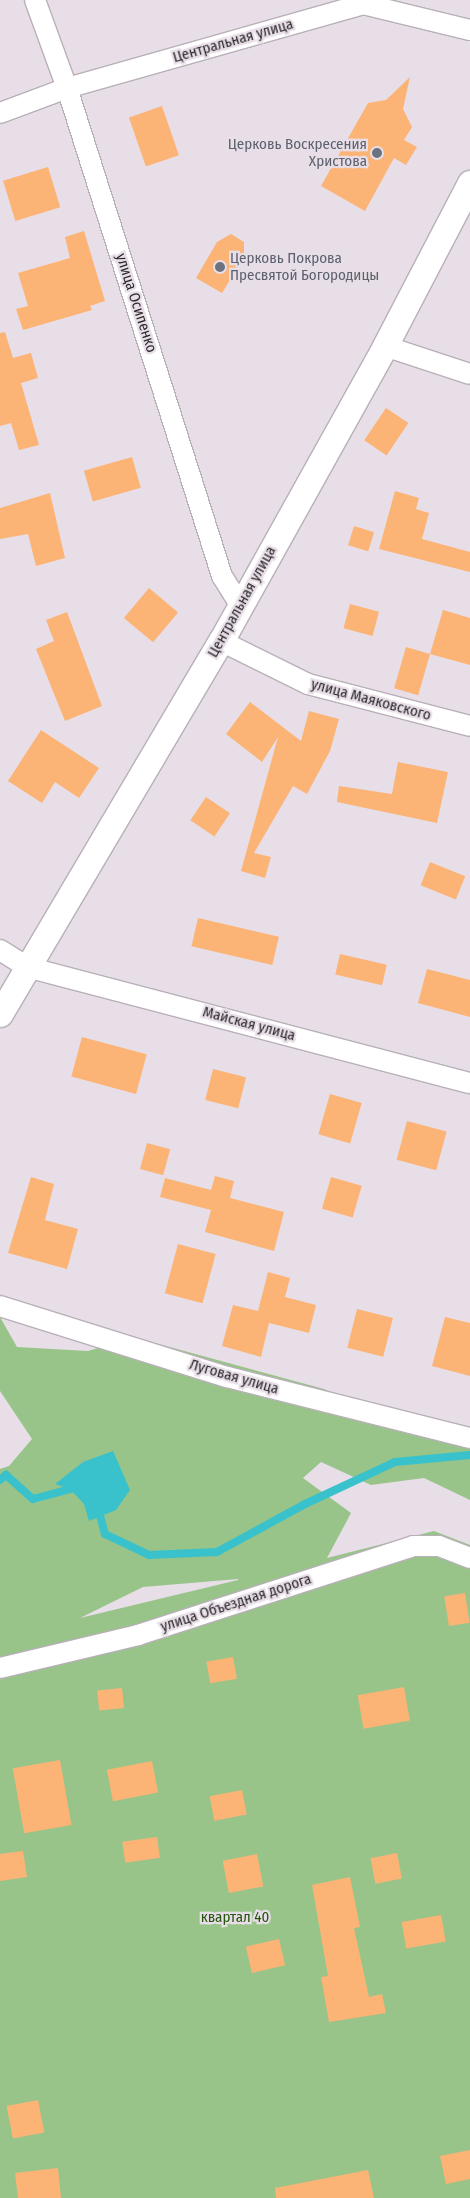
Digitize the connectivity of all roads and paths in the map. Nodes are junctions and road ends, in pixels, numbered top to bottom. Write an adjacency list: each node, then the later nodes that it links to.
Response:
1 (35, 0): 3 (street, улица Осипенко)
2 (470, 30): 3 (street, Центральная улица)
3 (68, 88): 4 (street, Центральная улица); 8 (street, улица Осипенко)
4 (0, 113)
5 (470, 183): 6 (street, Центральная улица)
6 (385, 346): 7 (street); 8 (street, Центральная улица)
7 (470, 374)
8 (240, 605): 9 (street, Центральная улица)
9 (221, 641): 10 (street, улица Маяковского); 12 (street, Центральная улица)
10 (470, 726)
11 (0, 950): 12 (street, Майская улица)
12 (27, 967): 13 (street, Центральная улица); 14 (street, Майская улица)
13 (0, 1014)
14 (470, 1083)
15 (0, 1306): 16 (street, Луговая улица)
16 (470, 1438)
17 (470, 1558): 18 (street, улица Объездная дорога)
18 (0, 1668)

